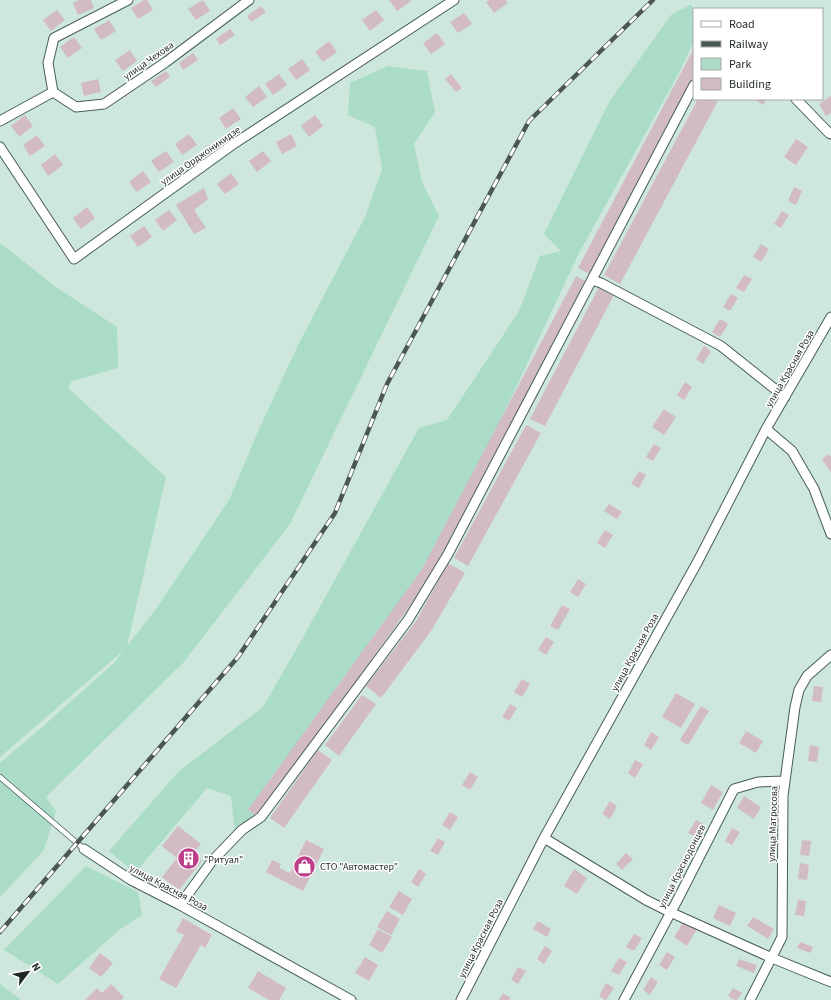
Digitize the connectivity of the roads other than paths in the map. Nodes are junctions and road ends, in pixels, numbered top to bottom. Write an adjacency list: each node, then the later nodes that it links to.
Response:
1 (128, 0): 5 (street)
2 (249, 0): 5 (street, улица Чехова)
3 (454, 0): 9 (street, улица Орджоникидзе)
4 (693, 88): 10 (street)
5 (53, 92): 7 (street)
6 (797, 100): 8 (street)
7 (0, 121)
8 (831, 134)
9 (0, 147)
10 (592, 280): 12 (street); 20 (street)
11 (831, 317): 12 (street, улица Красная Роза)
12 (785, 397): 13 (street, улица Красная Роза)
13 (766, 429): 14 (street); 18 (street, улица Красная Роза)
14 (831, 534)
15 (831, 655): 17 (street, улица Матросова)
16 (0, 777): 19 (lane)
17 (784, 781): 21 (street, улица Краснодонцев); 22 (street, улица Матросова)
18 (544, 838): 21 (street); 25 (street, улица Красная Роза)
19 (84, 848): 20 (street, улица Красная Роза)
20 (180, 905): 24 (street, улица Красная Роза)
21 (670, 912): 22 (street); 26 (street, улица Краснодонцев)
22 (772, 958): 23 (street); 27 (street, улица Матросова)
23 (831, 982)
24 (351, 1000)
25 (461, 1000)
26 (624, 1000)
27 (750, 1000)

